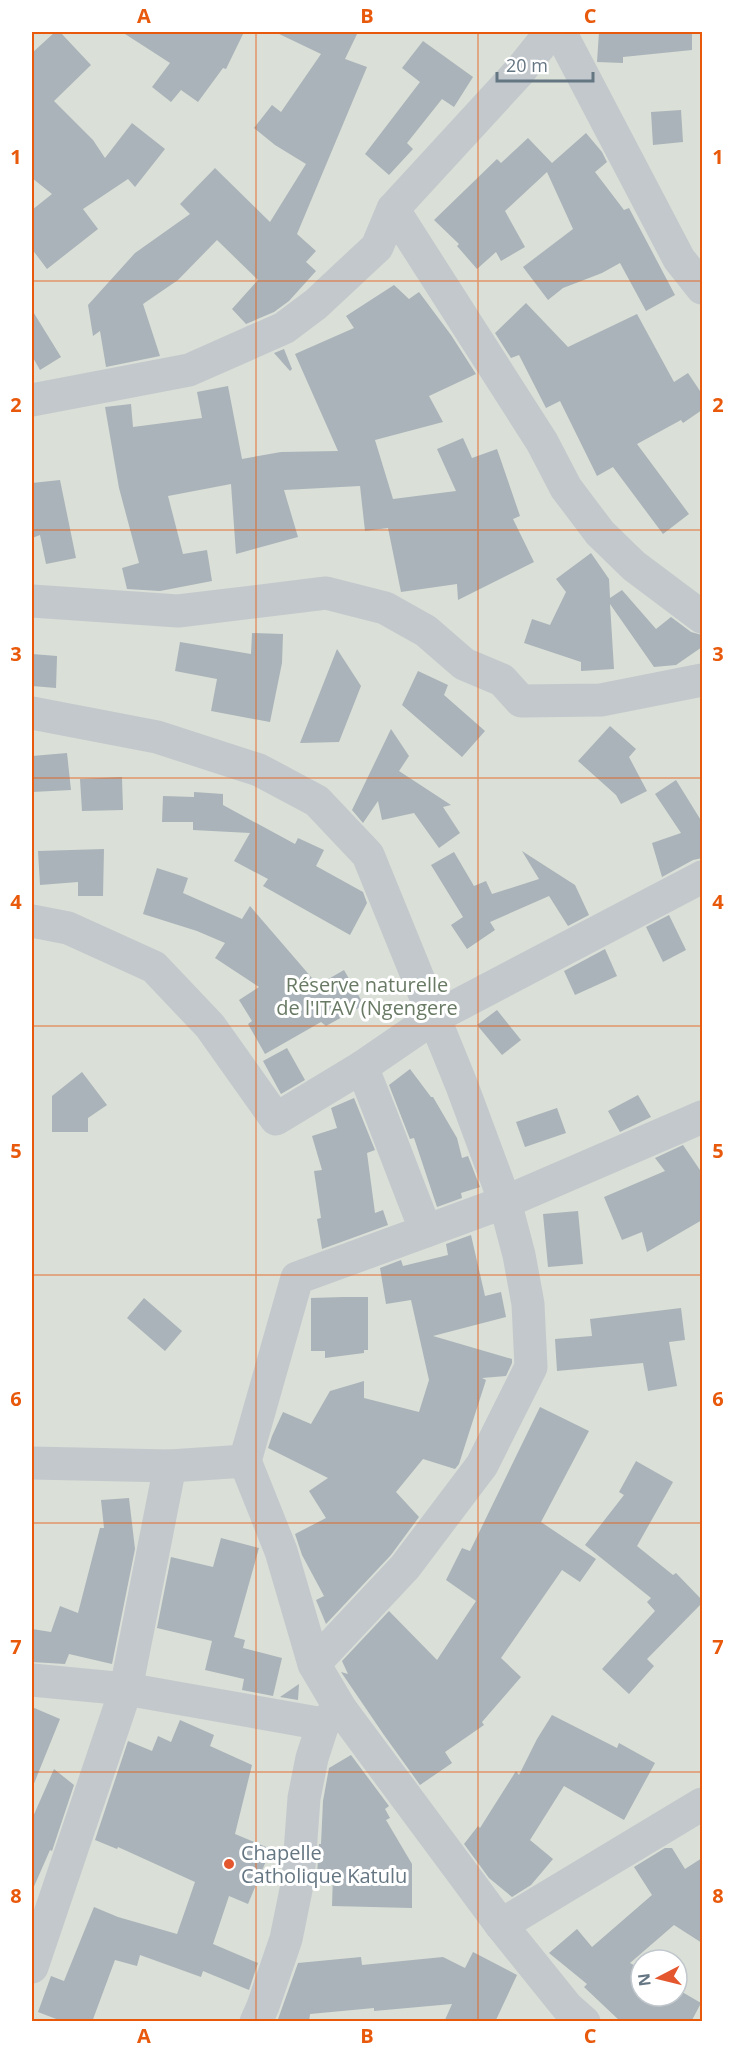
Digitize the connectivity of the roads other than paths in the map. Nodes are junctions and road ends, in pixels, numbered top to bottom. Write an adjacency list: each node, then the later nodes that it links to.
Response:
1 (551, 32): 3 (street)
2 (560, 32): 4 (street)
3 (393, 209): 6 (street); 8 (street)
4 (691, 255): 5 (street)
5 (702, 288)
6 (32, 400)
7 (32, 601): 9 (street)
8 (702, 617)
9 (702, 680)
10 (32, 713): 13 (street)
11 (702, 877): 13 (street)
12 (32, 921): 14 (street)
13 (435, 1017): 14 (street); 16 (street)
14 (362, 1067): 17 (street)
15 (702, 1118): 16 (street)
16 (504, 1202): 17 (street); 21 (street)
17 (426, 1231): 18 (street)
18 (245, 1461): 20 (street); 21 (street)
19 (32, 1463): 20 (street)
20 (170, 1466): 23 (street)
21 (314, 1664): 24 (street)
22 (32, 1680): 23 (street)
23 (126, 1689): 24 (street); 27 (street)
24 (332, 1716): 26 (street); 29 (street)
25 (702, 1804): 26 (street)
26 (501, 1925): 28 (street)
27 (32, 1967)
28 (570, 2017)
29 (256, 2022)

